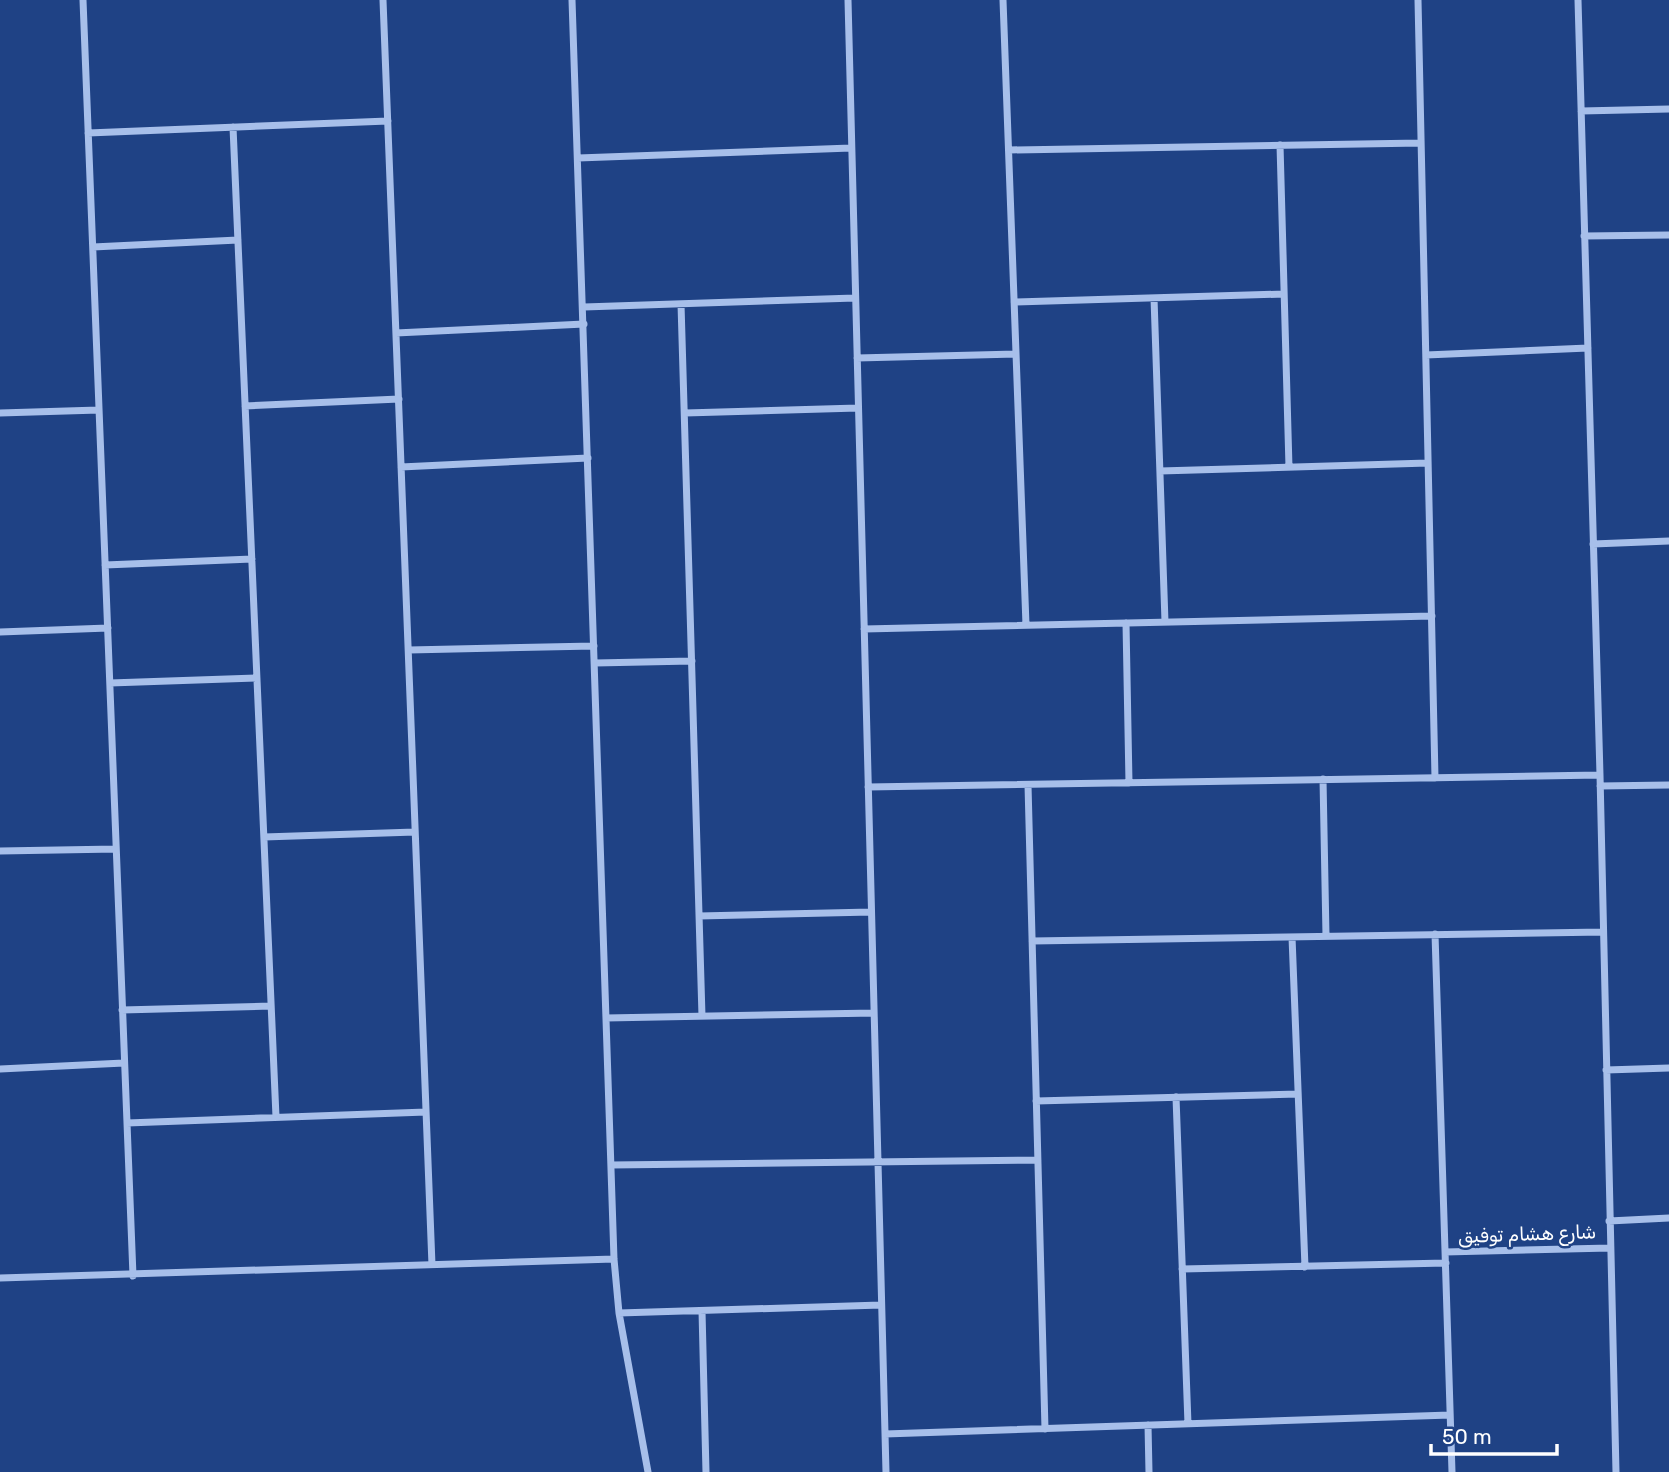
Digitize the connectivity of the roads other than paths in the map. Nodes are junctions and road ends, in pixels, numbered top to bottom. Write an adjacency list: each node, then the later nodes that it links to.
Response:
1 (83, 0): 12 (street)
2 (383, 0): 10 (street)
3 (572, 0): 17 (street)
4 (848, 0): 15 (street)
5 (1003, 0): 16 (street)
6 (1418, 0): 13 (street)
7 (1578, 0): 9 (street)
8 (1669, 109): 9 (street)
9 (1581, 111): 19 (street)
10 (388, 121): 11 (street); 29 (street)
11 (233, 127): 12 (street); 20 (street)
12 (88, 133): 21 (street)
13 (1421, 143): 14 (street); 32 (street)
14 (1280, 145): 16 (street); 22 (street)
15 (852, 148): 17 (street); 23 (street)
16 (1009, 150): 25 (street)
17 (578, 158): 27 (street)
18 (1669, 235): 19 (street)
19 (1584, 236): 30 (street)
20 (238, 240): 21 (street); 35 (street)
21 (93, 247): 37 (street)
22 (1284, 294): 24 (street); 43 (street)
23 (855, 298): 26 (street); 33 (street)
24 (1154, 298): 25 (street); 44 (street)
25 (1014, 302): 31 (street)
26 (681, 304): 27 (street); 39 (street)
27 (583, 307): 28 (street)
28 (584, 324): 29 (street); 40 (street)
29 (396, 333): 34 (street)
30 (1588, 348): 32 (street); 46 (street)
31 (1016, 354): 33 (street); 52 (street)
32 (1426, 355): 41 (street)
33 (857, 359): 36 (street)
34 (399, 399): 35 (street); 42 (street)
35 (245, 406): 47 (street)
36 (858, 408): 39 (street); 54 (street)
37 (99, 410): 38 (street); 48 (street)
38 (0, 413)
39 (685, 413): 58 (street)
40 (588, 458): 42 (street); 56 (street)
41 (1428, 463): 43 (street); 49 (street)
42 (401, 467): 57 (street)
43 (1289, 467): 44 (street)
44 (1160, 471): 50 (street)
45 (1669, 541): 46 (street)
46 (1593, 544): 62 (street)
47 (252, 559): 48 (street); 60 (street)
48 (105, 565): 53 (street)
49 (1432, 616): 50 (street); 63 (street)
50 (1166, 622): 51 (street)
51 (1126, 623): 52 (street); 65 (street)
52 (1027, 625): 54 (street)
53 (108, 628): 55 (street); 61 (street)
54 (864, 629): 69 (street)
55 (0, 632)
56 (594, 646): 57 (street); 59 (street)
57 (409, 650): 70 (street)
58 (692, 661): 59 (street); 75 (street)
59 (595, 663): 85 (street)
60 (257, 678): 61 (street); 71 (street)
61 (110, 683): 72 (street)
62 (1600, 775): 63 (street); 68 (street)
63 (1435, 778): 64 (street)
64 (1323, 779): 65 (street); 78 (street)
65 (1129, 783): 66 (street)
66 (1028, 785): 69 (street); 80 (street)
67 (1669, 785): 68 (street)
68 (1600, 786): 76 (street)
69 (868, 788): 74 (street)
70 (415, 832): 71 (street); 93 (street)
71 (264, 837): 81 (street)
72 (116, 849): 73 (street); 82 (street)
73 (0, 851)
74 (871, 912): 75 (street); 83 (street)
75 (699, 916): 84 (street)
76 (1603, 932): 77 (street); 89 (street)
77 (1435, 934): 78 (street); 102 (street)
78 (1326, 936): 79 (street)
79 (1292, 937): 80 (street); 90 (street)
80 (1032, 941): 92 (street)
81 (271, 1006): 82 (street); 94 (street)
82 (122, 1010): 86 (street)
83 (874, 1013): 84 (street); 97 (street)
84 (702, 1016): 85 (street)
85 (606, 1018): 98 (street)
86 (124, 1063): 88 (street); 95 (street)
87 (1669, 1068): 89 (street)
88 (0, 1069)
89 (1606, 1070): 100 (street)
90 (1298, 1094): 91 (street); 106 (street)
91 (1176, 1097): 92 (street); 107 (street)
92 (1036, 1101): 96 (street)
93 (426, 1112): 94 (street); 105 (street)
94 (276, 1118): 95 (street)
95 (127, 1123): 108 (street)
96 (1038, 1160): 97 (street); 116 (street)
97 (878, 1162): 98 (street); 110 (street)
98 (611, 1165): 103 (street)
99 (1669, 1219): 100 (street)
100 (1609, 1221): 101 (street)
101 (1610, 1248): 102 (street, شارع هشام توفيق); 123 (street)
102 (1445, 1252): 104 (street)
103 (614, 1259): 105 (street); 112 (street)
104 (1446, 1263): 106 (street); 113 (street)
105 (432, 1265): 108 (street)
106 (1305, 1267): 107 (street)
107 (1182, 1269): 114 (street)
108 (133, 1276): 109 (street)
109 (0, 1278)
110 (881, 1306): 111 (street); 117 (street)
111 (702, 1311): 112 (street); 119 (street)
112 (619, 1313): 118 (street)
113 (1450, 1415): 114 (street); 122 (street)
114 (1188, 1424): 115 (street)
115 (1148, 1425): 116 (street); 121 (street)
116 (1045, 1429): 117 (street)
117 (885, 1434): 120 (street)
118 (648, 1472)
119 (706, 1472)
120 (886, 1472)
121 (1149, 1472)
122 (1452, 1472)
123 (1616, 1472)

